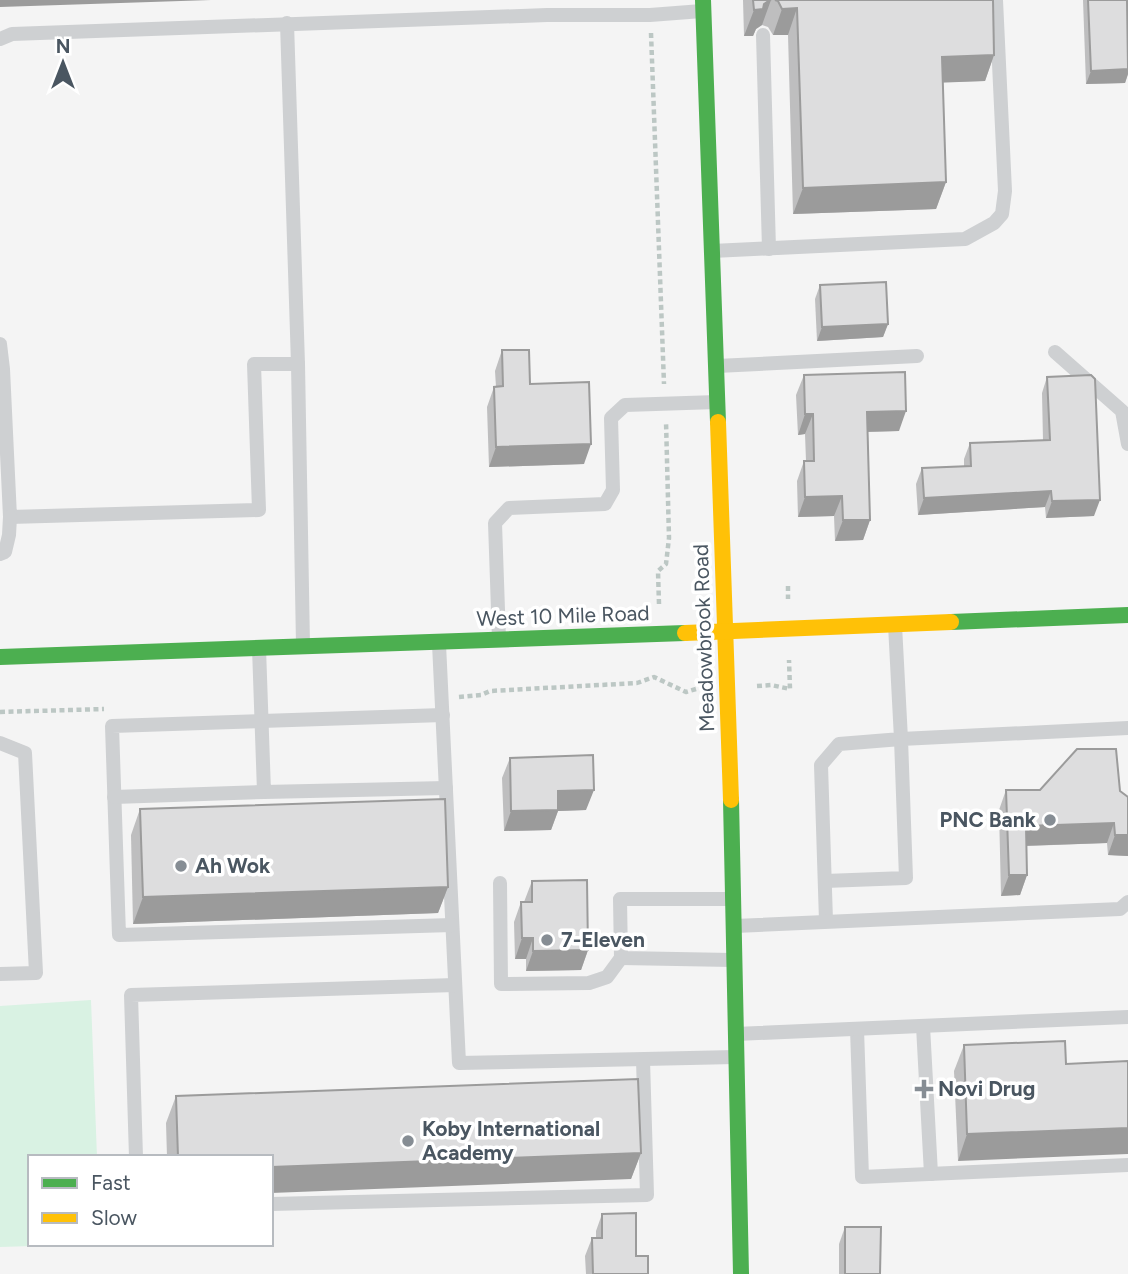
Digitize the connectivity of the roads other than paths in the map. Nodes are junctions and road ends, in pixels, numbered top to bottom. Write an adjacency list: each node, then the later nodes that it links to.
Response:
1 (996, 0): 7 (lane)
2 (704, 6): 3 (lane); 8 (street, Meadowbrook Road)
3 (611, 7): 4 (lane)
4 (287, 23): 6 (lane); 12 (lane)
5 (763, 35): 7 (lane)
6 (0, 39)
7 (769, 249): 8 (lane)
8 (712, 251): 13 (street, Meadowbrook Road)
9 (0, 344): 17 (lane)
10 (1055, 352): 15 (lane)
11 (918, 356): 13 (lane)
12 (298, 364): 17 (lane); 25 (lane)
13 (715, 366): 14 (street, Meadowbrook Road)
14 (717, 402): 21 (street, Meadowbrook Road); 22 (lane)
15 (1126, 425): 16 (lane)
16 (1128, 444)
17 (10, 517): 18 (lane)
18 (0, 554)
19 (1128, 615): 20 (street, West 10 Mile Road)
20 (895, 623): 21 (street, West 10 Mile Road); 30 (lane)
21 (724, 631): 22 (street, West 10 Mile Road); 37 (street, Meadowbrook Road)
22 (499, 640): 23 (street, West 10 Mile Road)
23 (439, 642): 25 (street, West 10 Mile Road); 27 (lane)
24 (259, 647): 25 (street, West 10 Mile Road); 26 (street, West 10 Mile Road); 28 (lane)
25 (303, 647)
26 (0, 657)
27 (443, 715): 28 (lane); 32 (lane)
28 (261, 720): 33 (lane); 34 (lane)
29 (1128, 728): 30 (lane)
30 (901, 739): 35 (lane); 35 (lane)
31 (0, 743): 44 (lane)
32 (446, 788): 33 (lane); 40 (lane)
33 (264, 792): 34 (lane)
34 (114, 797): 40 (lane)
35 (825, 881): 39 (lane)
36 (500, 883): 42 (lane)
37 (733, 899): 41 (street, Meadowbrook Road); 42 (lane)
38 (1128, 902): 39 (lane)
39 (826, 921): 41 (lane)
40 (452, 925): 45 (lane)
41 (733, 926): 43 (street, Meadowbrook Road)
42 (621, 958): 43 (lane)
43 (734, 960): 49 (street, Meadowbrook Road)
44 (0, 974)
45 (455, 985): 51 (lane); 52 (lane)
46 (1128, 1017): 47 (lane)
47 (923, 1026): 48 (lane); 54 (lane)
48 (857, 1029): 49 (lane); 54 (lane)
49 (735, 1034): 50 (street, Meadowbrook Road)
50 (735, 1057): 51 (lane); 56 (street, Meadowbrook Road)
51 (643, 1060): 55 (lane)
52 (136, 1155)
53 (1128, 1165): 54 (lane)
54 (931, 1174)
55 (273, 1204)
56 (741, 1274)

